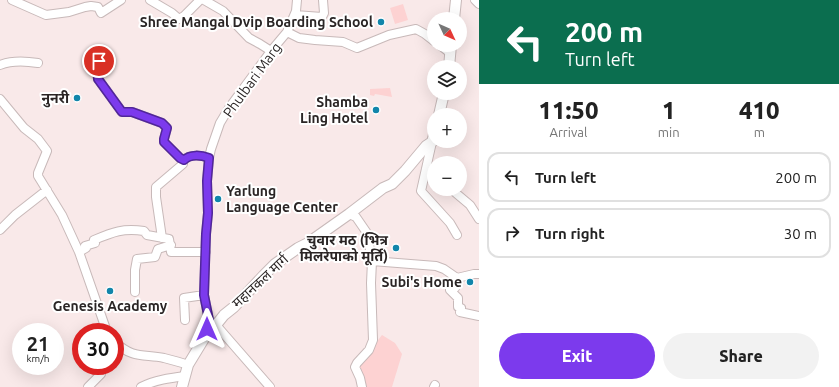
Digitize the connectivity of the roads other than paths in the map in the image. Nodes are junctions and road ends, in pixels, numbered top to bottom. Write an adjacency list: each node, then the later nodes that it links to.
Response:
1 (12, 0): 2 (street)
2 (121, 0)
3 (150, 0): 4 (street)
4 (200, 0)
5 (204, 0): 15 (street)
6 (297, 0): 12 (street, Phulbari Marg)
7 (323, 0): 12 (street)
8 (456, 0): 11 (main road)
9 (475, 0): 10 (street)
10 (479, 4)
11 (455, 12)
12 (295, 15): 13 (street, Phulbari Marg)
13 (286, 32): 14 (street); 15 (street, Phulbari Marg)
14 (427, 36)
15 (271, 51): 22 (street, Phulbari Marg)
16 (99, 61): 23 (street)
17 (38, 63): 18 (street)
18 (0, 65)
19 (0, 99): 25 (street)
20 (427, 145): 27 (main road, महानकल मार्ग)
21 (431, 148): 24 (street)
22 (209, 158): 23 (street); 34 (street, Phulbari Marg)
23 (184, 160): 31 (street)
24 (426, 169): 30 (street)
25 (47, 190): 29 (street); 33 (street)
26 (459, 196): 28 (street)
27 (349, 214): 35 (street); 43 (main road, महानकल मार्ग)
28 (479, 219)
29 (0, 230)
30 (457, 235)
31 (162, 238): 32 (street); 33 (street)
32 (171, 245): 34 (street); 38 (street)
33 (79, 252): 42 (street)
34 (206, 252): 39 (street, Phulbari Marg)
35 (372, 261): 37 (street); 52 (street)
36 (479, 274): 37 (street)
37 (457, 278): 40 (street)
38 (135, 292)
39 (204, 295): 41 (street); 43 (street, Phulbari Marg)
40 (479, 316)
41 (185, 320)
42 (104, 323)
43 (213, 323): 45 (main road, महानकल मार्ग); 51 (street)
44 (124, 350): 45 (street)
45 (188, 364): 47 (main road, महानकल मार्ग)
46 (100, 375): 48 (street)
47 (185, 376): 49 (street); 50 (main road, महानकल मार्ग)
48 (88, 387)
49 (141, 387)
50 (182, 387)
51 (270, 387)
52 (362, 387)

